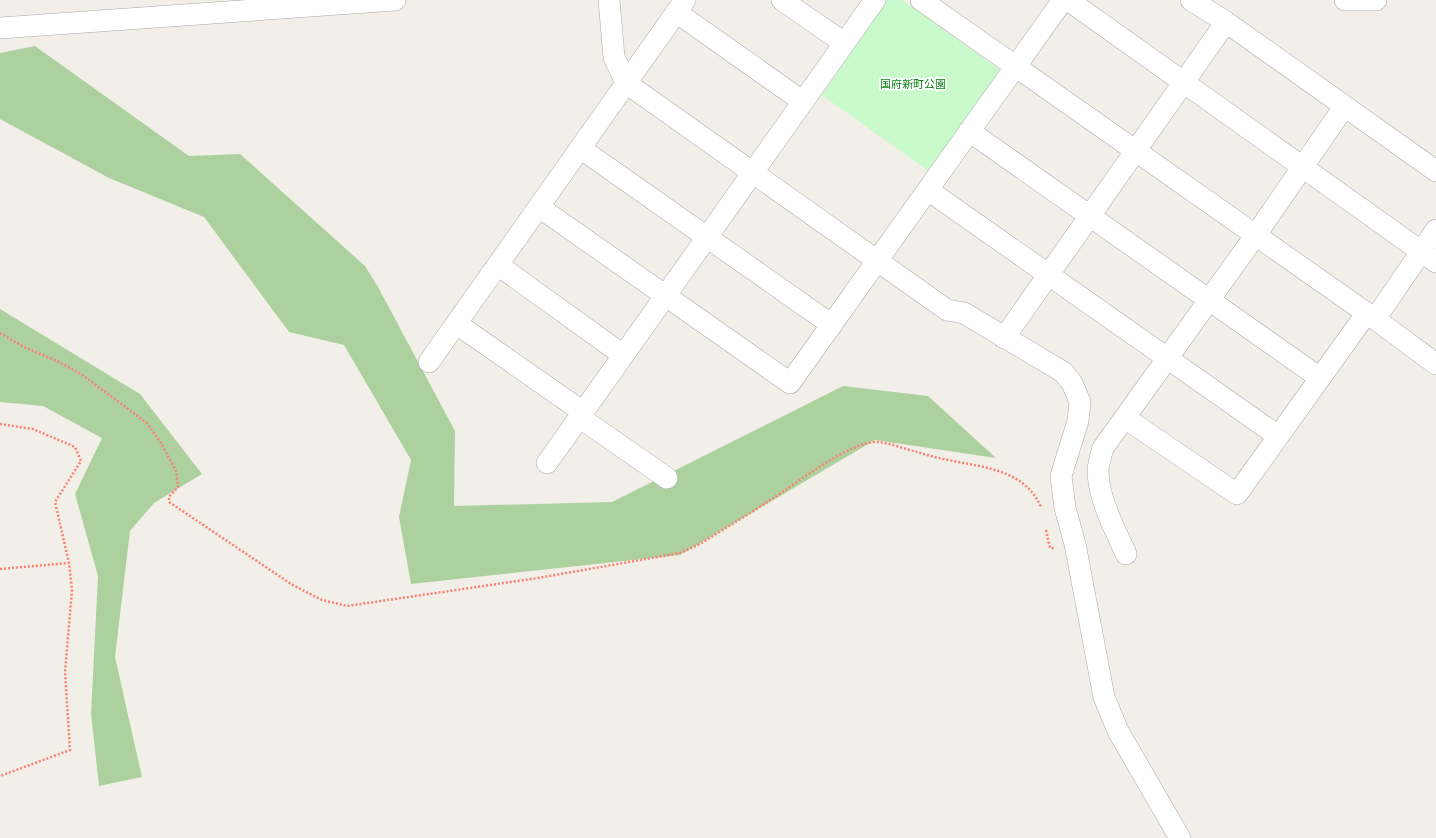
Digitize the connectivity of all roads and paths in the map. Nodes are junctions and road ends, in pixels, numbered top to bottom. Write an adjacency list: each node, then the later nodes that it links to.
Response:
1 (395, 0): 11 (street)
2 (609, 0): 18 (street)
3 (782, 0): 15 (street)
4 (875, 0): 15 (street)
5 (921, 0): 16 (street)
6 (1063, 0): 16 (street)
7 (1068, 0): 17 (street)
8 (1345, 0): 9 (street)
9 (1376, 0)
10 (1198, 3): 13 (street)
11 (228, 6): 14 (street)
12 (680, 6): 18 (street); 19 (street)
13 (1226, 22): 17 (street); 20 (street)
14 (0, 28)
15 (844, 43): 19 (street)
16 (1015, 66): 21 (street); 23 (street)
17 (1184, 82): 23 (street); 24 (street)
18 (626, 83): 22 (street); 25 (street)
19 (802, 101): 25 (street)
20 (1344, 107): 24 (street); 26 (street)
21 (970, 131): 27 (street); 29 (street)
22 (580, 148): 28 (street); 32 (street)
23 (1136, 150): 29 (street); 31 (street)
24 (1302, 167): 31 (street); 33 (street)
25 (753, 171): 32 (street); 34 (street)
26 (1436, 172)
27 (928, 190): 34 (street); 36 (street)
28 (539, 207): 35 (street); 37 (street)
29 (1090, 216): 36 (street); 38 (street)
30 (1436, 230): 33 (street)
31 (1255, 236): 38 (street); 39 (street)
32 (706, 237): 37 (street); 41 (street)
33 (1429, 257): 39 (street)
34 (879, 260): 41 (street); 43 (street)
35 (498, 266): 40 (street); 44 (street)
36 (1048, 275): 43 (street); 45 (street)
37 (666, 294): 41 (street); 44 (street)
38 (1208, 300): 45 (street); 48 (street)
39 (1370, 317): 47 (street); 48 (street)
40 (457, 324): 46 (street); 49 (street)
41 (832, 325)
42 (0, 333): 55 (path)
43 (1004, 338): 57 (street)
44 (623, 355): 49 (street)
45 (1167, 358): 50 (street); 52 (street)
46 (429, 362)
47 (1436, 364)
48 (1320, 378): 52 (street)
49 (581, 415): 53 (street); 54 (street)
50 (1125, 418): 52 (street); 58 (street)
51 (0, 424): 59 (path)
52 (1278, 436)
53 (547, 462)
54 (667, 478)
55 (1043, 511)
56 (1046, 526): 57 (path)
57 (1075, 543): 62 (street)
58 (1126, 554)
59 (70, 563): 60 (path); 61 (path)
60 (0, 569)
61 (0, 776)
62 (1180, 838)

